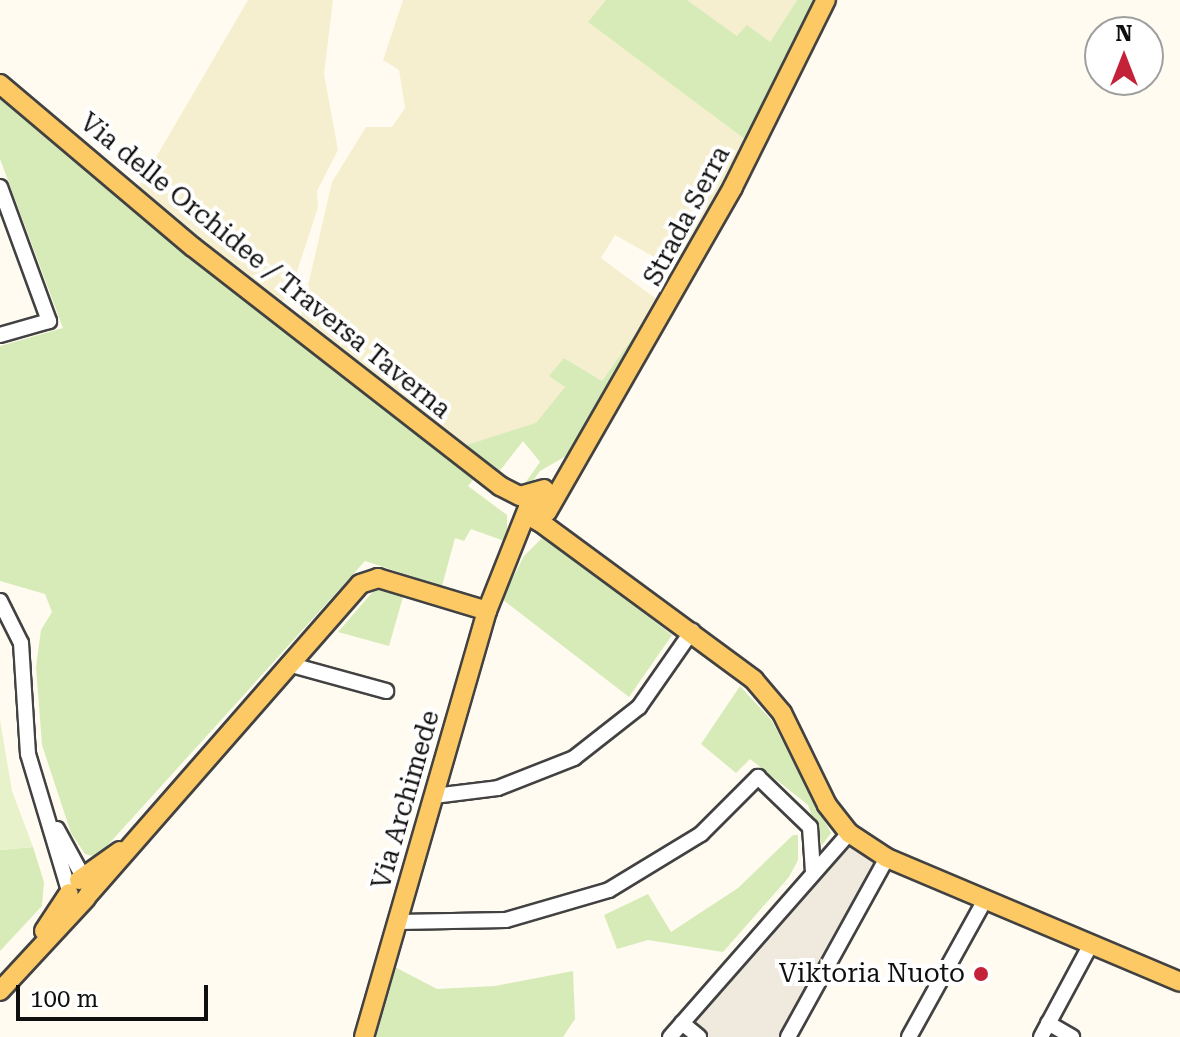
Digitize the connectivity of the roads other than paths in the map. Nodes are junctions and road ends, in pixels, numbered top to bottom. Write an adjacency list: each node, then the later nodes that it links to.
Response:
1 (826, 0): 5 (main road, Strada Serra)
2 (0, 84): 5 (main road, Via delle Orchidee / Traversa Taverna)
3 (0, 187): 4 (street)
4 (0, 335)
5 (533, 511): 7 (main road, Via Archimede); 8 (main road, Via delle Orchidee / Traversa Taverna)
6 (0, 601): 12 (street)
7 (487, 611): 9 (main road); 11 (main road, Via Archimede)
8 (692, 631): 11 (street); 14 (main road, Via delle Orchidee / Traversa Taverna)
9 (288, 664): 10 (street); 13 (main road)
10 (386, 691)
11 (434, 796): 19 (main road, Via Archimede)
12 (46, 808): 17 (street); 17 (street)
13 (160, 813): 17 (main road); 17 (main road)
14 (849, 833): 15 (main road, Via delle Orchidee / Traversa Taverna); 16 (street)
15 (887, 858): 18 (main road, Via delle Orchidee / Traversa Taverna); 29 (street)
16 (813, 872): 19 (street); 24 (street)
17 (79, 887): 21 (main road); 23 (main road)
18 (985, 900): 20 (main road, Via delle Orchidee / Traversa Taverna); 30 (street)
19 (398, 922): 26 (main road, Via Archimede)
20 (1091, 944): 22 (main road, Via delle Orchidee / Traversa Taverna); 25 (street)
21 (0, 976)
22 (1180, 982)
23 (0, 991)
24 (682, 1023): 27 (street); 28 (street)
25 (1044, 1030): 31 (street)
26 (364, 1037)
27 (670, 1037)
28 (699, 1037)
29 (788, 1037)
30 (909, 1037)
31 (1072, 1037)

